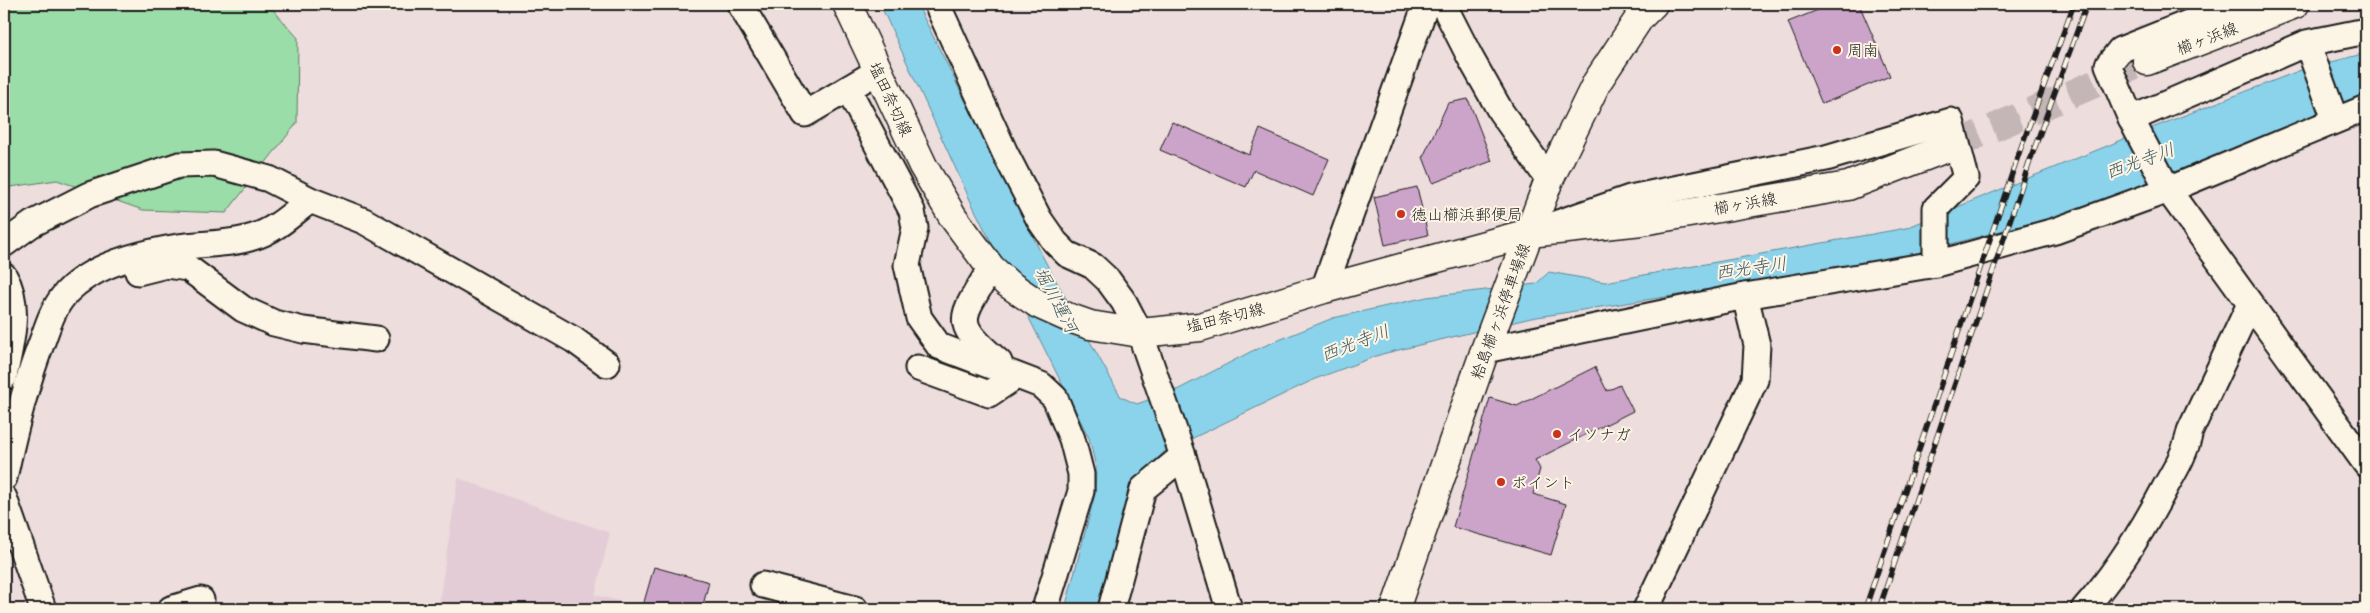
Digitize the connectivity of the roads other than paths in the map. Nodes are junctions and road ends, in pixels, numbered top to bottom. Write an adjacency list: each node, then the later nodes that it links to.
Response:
1 (740, 4): 13 (street)
2 (847, 4): 12 (street, 塩田奈切線)
3 (937, 4): 30 (street)
4 (1426, 4): 27 (street)
5 (1444, 4): 18 (street)
6 (1653, 4): 18 (street, 粭島櫛ヶ浜停車場線)
7 (2236, 4): 15 (street)
8 (2295, 4): 11 (street, 櫛ヶ浜線)
9 (2366, 30): 10 (street)
10 (2307, 43): 15 (street); 16 (street)
11 (2147, 60)
12 (878, 71): 13 (street); 25 (street, 塩田奈切線)
13 (848, 89): 35 (street)
14 (2366, 108): 16 (street)
15 (2131, 119): 19 (street)
16 (2335, 119): 19 (street)
17 (1954, 145): 21 (street, 櫛ヶ浜線)
18 (1549, 180): 21 (street, 粭島櫛ヶ浜停車場線)
19 (2168, 190): 23 (street); 29 (street)
20 (310, 200): 22 (street); 26 (street); 33 (street)
21 (1529, 233): 23 (street); 27 (street, 塩田奈切線); 32 (street, 粭島櫛ヶ浜停車場線)
22 (4, 244)
23 (1936, 264): 28 (street)
24 (4, 276): 36 (street)
25 (999, 276): 30 (street, 塩田奈切線); 35 (street)
26 (83, 280): 31 (street); 39 (street)
27 (1324, 289): 30 (street, 塩田奈切線)
28 (1745, 296): 32 (street); 50 (street)
29 (2250, 304): 38 (street); 51 (street)
30 (1140, 333): 37 (street)
31 (376, 338)
32 (1485, 350): 49 (street, 粭島櫛ヶ浜停車場線)
33 (607, 364)
34 (918, 368): 35 (street)
35 (1016, 376): 46 (street)
36 (4, 377)
37 (1183, 456): 47 (street); 48 (street)
38 (2366, 464)
39 (4, 478)
40 (4, 498): 43 (street)
41 (763, 585): 45 (street)
42 (202, 600): 44 (street)
43 (43, 609)
44 (171, 609)
45 (855, 609)
46 (1045, 609)
47 (1111, 609)
48 (1229, 609)
49 (1395, 609)
50 (1646, 609)
51 (2084, 609)

